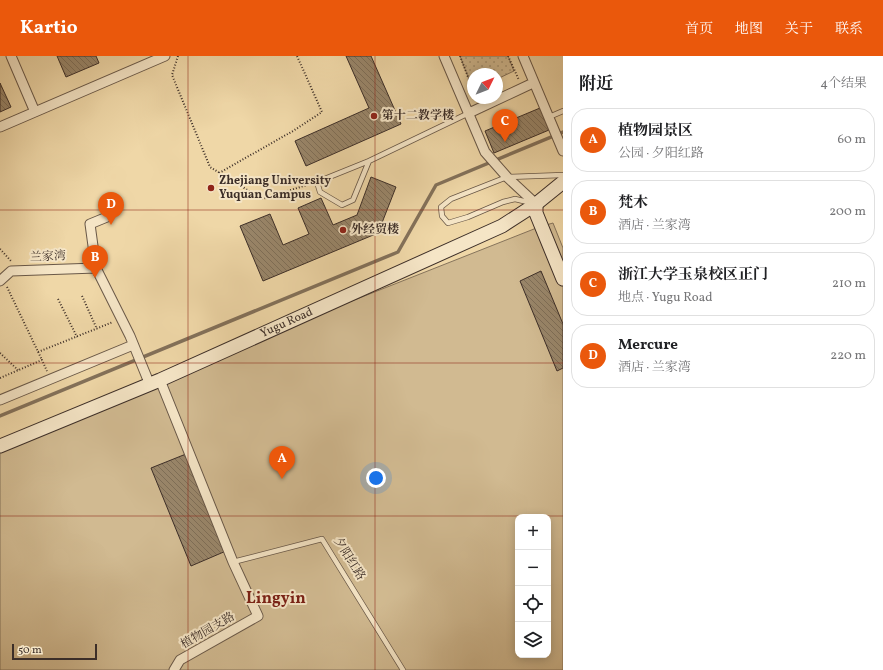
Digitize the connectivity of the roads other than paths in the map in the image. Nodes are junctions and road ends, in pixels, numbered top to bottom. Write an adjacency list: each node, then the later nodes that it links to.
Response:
1 (11, 56): 7 (street)
2 (165, 56): 7 (street)
3 (444, 56): 8 (street)
4 (523, 56): 5 (street)
5 (533, 83): 8 (street); 9 (street)
6 (563, 111): 9 (lane)
7 (34, 112): 10 (street)
8 (468, 113): 12 (lane); 14 (street)
9 (549, 117): 11 (street)
10 (0, 127)
11 (563, 151)
12 (369, 161): 12 (lane)
13 (563, 175): 14 (lane)
14 (507, 177): 16 (street); 16 (lane)
15 (563, 182): 16 (street, Yugu Road)
16 (536, 204): 19 (street); 22 (street, Yugu Road)
17 (107, 217): 18 (street)
18 (96, 268): 20 (street, 兰家湾); 21 (street)
19 (563, 279)
20 (1, 280)
21 (132, 340): 22 (street); 23 (street)
22 (155, 382): 24 (street, Yugu Road); 25 (street)
23 (0, 400)
24 (0, 446)
25 (233, 562): 26 (street, 植物园支路); 27 (lane, 夕阳红路)
26 (174, 670)
27 (403, 670)

